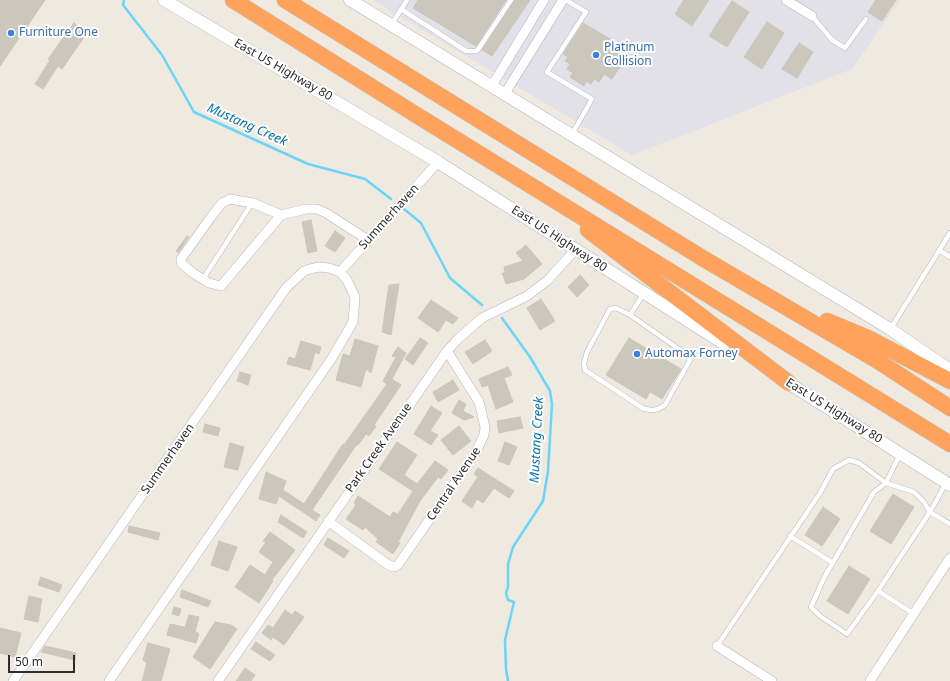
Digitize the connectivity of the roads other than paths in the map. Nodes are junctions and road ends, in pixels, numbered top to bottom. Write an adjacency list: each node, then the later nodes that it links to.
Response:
1 (164, 0): 17 (main road, East US Highway 80)
2 (233, 0): 18 (highway)
3 (285, 0): 29 (highway)
4 (350, 0): 13 (main road)
5 (407, 0): 10 (lane)
6 (511, 0): 10 (lane)
7 (564, 0): 15 (street); 16 (lane)
8 (786, 0): 11 (street)
9 (543, 1): 14 (street)
10 (401, 9): 13 (lane)
11 (812, 16): 12 (lane)
12 (866, 19)
13 (391, 25): 14 (main road)
14 (492, 87): 15 (main road)
15 (504, 95): 16 (main road)
16 (572, 136): 31 (main road)
17 (438, 162): 22 (street, Summerhaven); 23 (main road, East US Highway 80)
18 (560, 202): 35 (highway); 37 (highway)
19 (253, 203): 20 (street); 27 (lane); 27 (street)
20 (281, 215): 22 (street); 27 (street)
21 (950, 233): 24 (lane)
22 (368, 240): 26 (street, Summerhaven)
23 (575, 250): 28 (main road, East US Highway 80); 32 (street, Park Creek Avenue)
24 (939, 250): 25 (lane); 31 (lane)
25 (950, 257)
26 (340, 272): 50 (street, Summerhaven); 51 (street)
27 (203, 279)
28 (644, 293): 30 (lane); 35 (main road, East US Highway 80)
29 (776, 301): 34 (highway); 36 (highway)
30 (630, 315): 30 (lane)
31 (890, 329): 33 (main road)
32 (447, 351): 42 (street, Park Creek Avenue); 42 (street, Central Avenue)
33 (950, 370)
34 (950, 381)
35 (789, 383): 38 (main road, East US Highway 80)
36 (950, 408)
37 (950, 444)
38 (900, 453): 39 (lane); 40 (main road, East US Highway 80)
39 (886, 483): 41 (lane); 44 (lane); 46 (lane)
40 (948, 484): 41 (lane)
41 (930, 512): 43 (lane); 47 (lane)
42 (328, 521): 52 (street, Park Creek Avenue)
43 (950, 524)
44 (790, 536): 46 (lane); 49 (lane)
45 (950, 558): 48 (street)
46 (833, 563): 47 (lane)
47 (878, 591): 48 (lane)
48 (914, 614): 54 (street)
49 (717, 646): 53 (street)
50 (13, 681)
51 (109, 681)
52 (218, 681)
53 (772, 681)
54 (870, 681)

